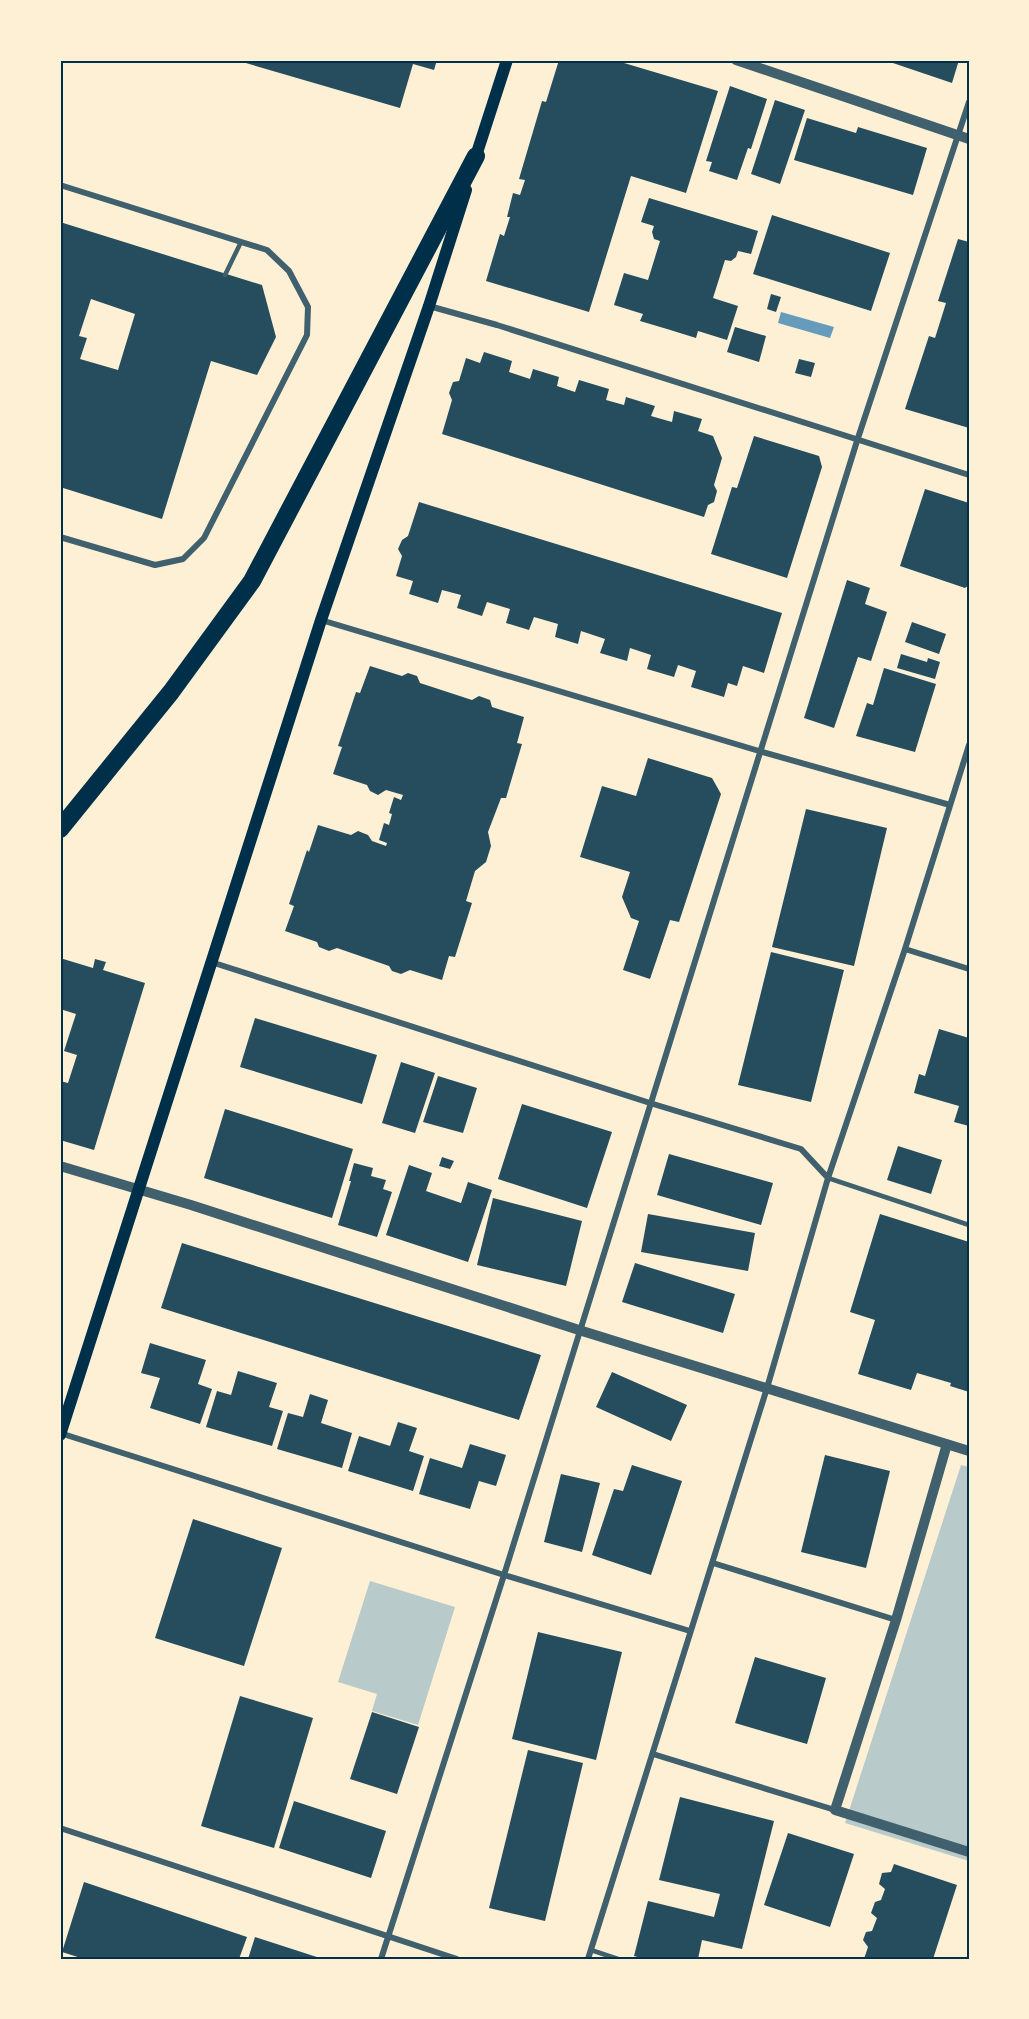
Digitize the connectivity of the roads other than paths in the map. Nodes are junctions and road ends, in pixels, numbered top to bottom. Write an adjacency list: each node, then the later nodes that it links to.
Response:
1 (507, 60): 5 (main road)
2 (736, 60): 4 (street)
3 (969, 102): 4 (street)
4 (963, 138): 10 (street)
5 (476, 156): 9 (main road); 17 (highway)
6 (60, 185): 7 (street)
7 (241, 242): 8 (lane); 12 (street)
8 (225, 275)
9 (429, 306): 10 (street); 13 (main road)
10 (857, 441): 11 (street); 15 (street)
11 (969, 476)
12 (60, 537)
13 (321, 620): 15 (street); 19 (main road)
14 (969, 745): 16 (street)
15 (759, 751): 16 (street); 21 (street)
16 (950, 805): 18 (street)
17 (60, 829)
18 (905, 949): 20 (street); 23 (street)
19 (211, 962): 21 (street); 24 (main road)
20 (969, 969)
21 (650, 1103): 23 (street); 26 (street)
22 (60, 1166): 24 (street)
23 (828, 1178): 25 (lane); 27 (street)
24 (138, 1189): 26 (street); 28 (main road)
25 (969, 1225)
26 (579, 1330): 27 (street); 32 (street)
27 (767, 1388): 29 (street); 31 (street)
28 (60, 1433): 32 (street)
29 (947, 1444): 30 (street); 33 (street)
30 (969, 1451)
31 (713, 1563): 33 (street); 34 (street)
32 (504, 1575): 34 (street); 39 (street)
33 (896, 1620): 36 (street)
34 (690, 1631): 35 (street)
35 (653, 1754): 36 (street); 40 (street)
36 (835, 1810): 38 (street)
37 (60, 1828): 39 (street)
38 (969, 1852)
39 (388, 1935): 41 (street); 42 (street)
40 (591, 1950): 43 (street); 44 (lane)
41 (381, 1959)
42 (457, 1959)
43 (588, 1959)
44 (618, 1959)

